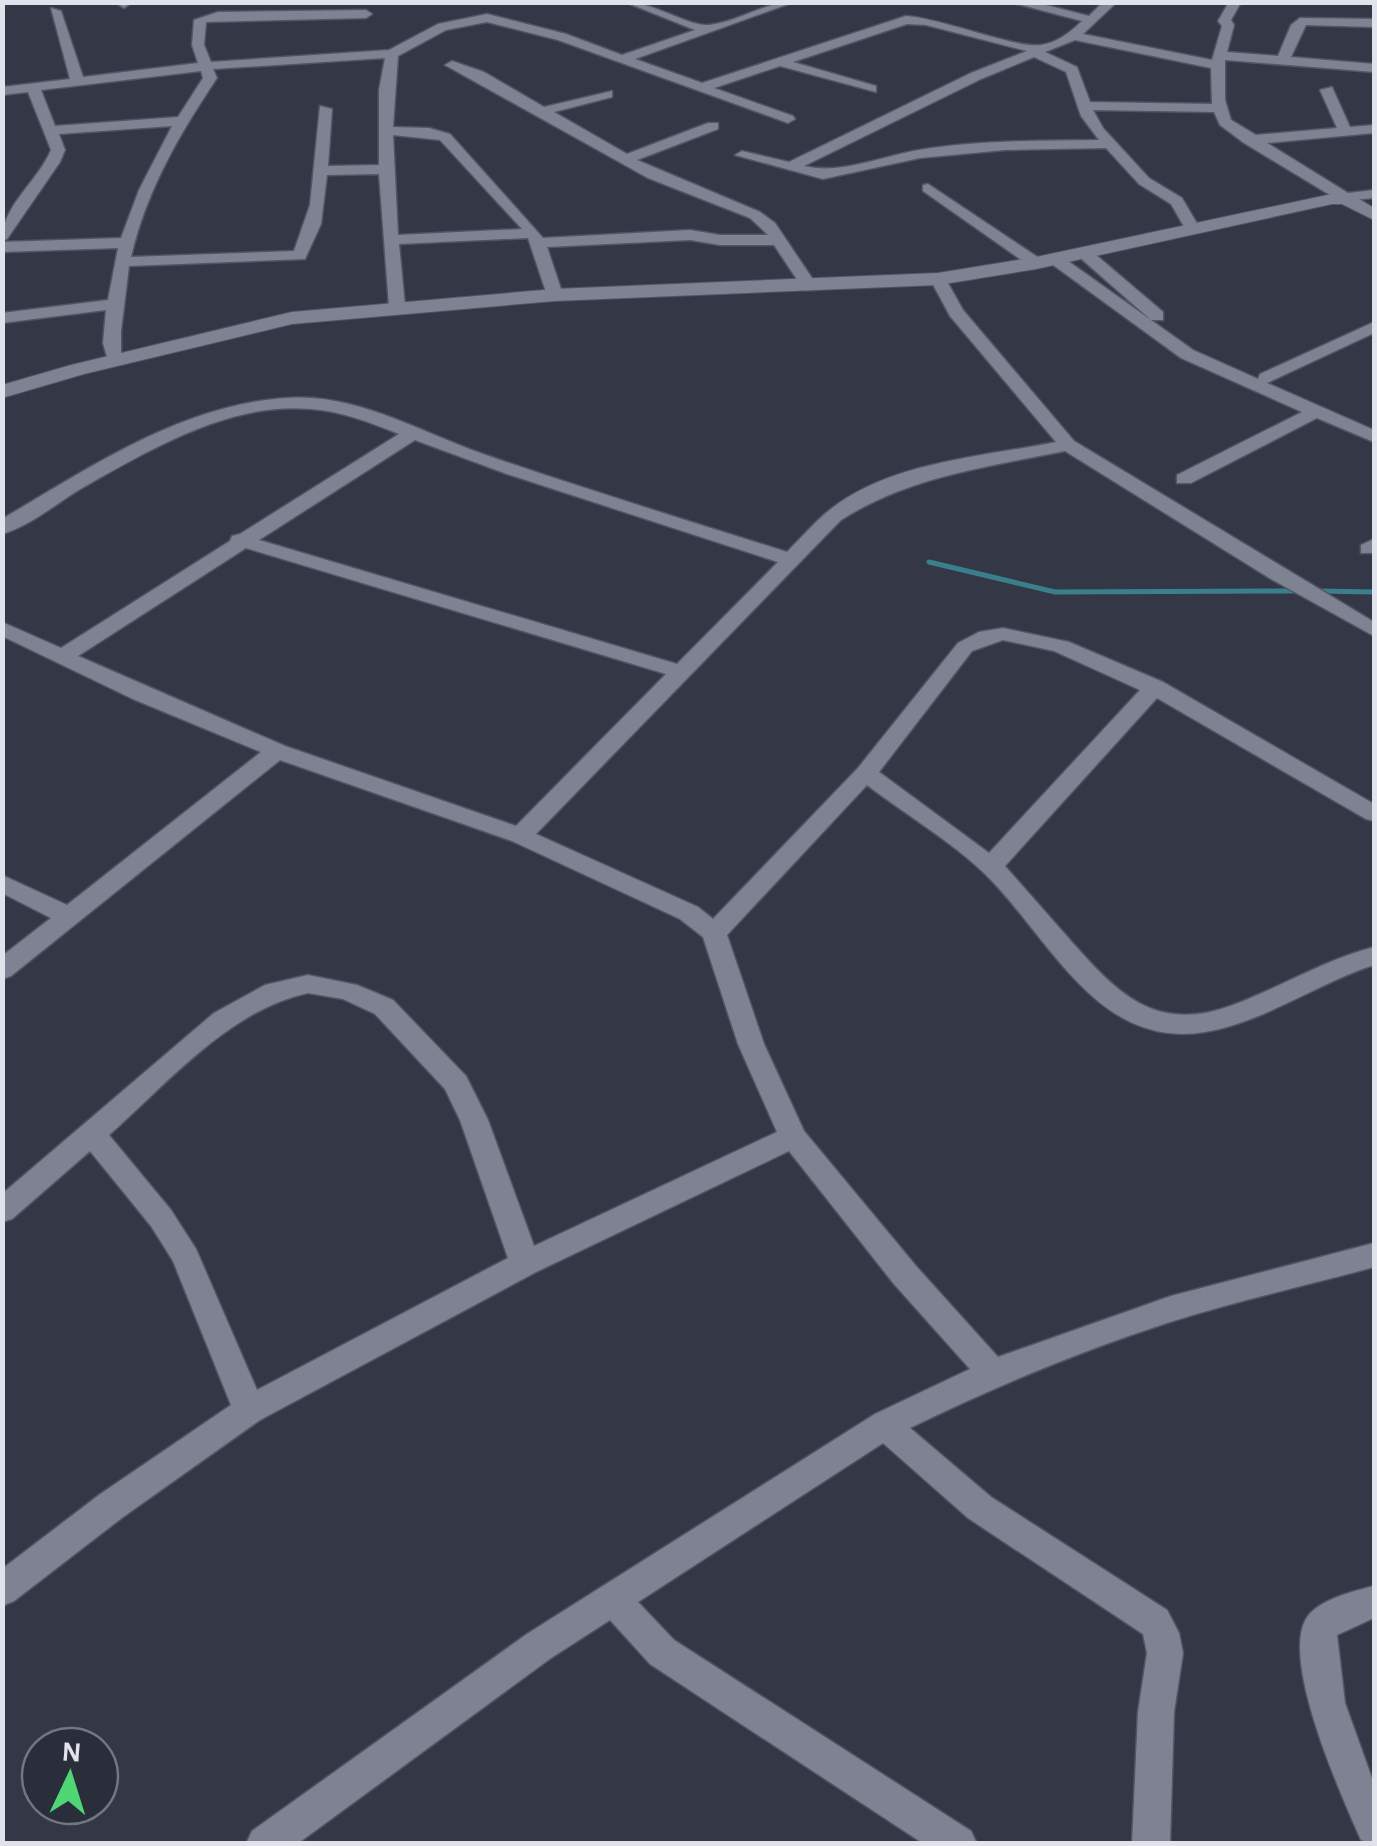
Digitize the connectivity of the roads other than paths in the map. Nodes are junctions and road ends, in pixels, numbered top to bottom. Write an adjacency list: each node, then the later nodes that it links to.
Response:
1 (632, 2): 9 (street)
2 (678, 2): 9 (street)
3 (788, 2): 14 (street)
4 (1016, 2): 11 (street)
5 (1111, 2): 11 (street)
6 (1234, 2): 20 (street)
7 (1304, 2): 12 (street)
8 (55, 11): 25 (street)
9 (658, 12): 14 (street)
10 (366, 14): 23 (street)
11 (1092, 20): 15 (street)
12 (1304, 21): 13 (street); 19 (street)
13 (1374, 22)
14 (707, 30): 18 (street)
15 (1074, 36): 16 (street); 20 (street)
16 (1036, 51): 21 (street); 32 (street); 47 (street)
17 (392, 54): 18 (street); 23 (street); 41 (street)
18 (622, 59): 27 (street)
19 (1283, 60): 20 (street); 24 (street)
20 (1221, 61): 33 (street)
21 (780, 62): 27 (street); 28 (street)
22 (452, 65): 35 (street)
23 (206, 66): 25 (street); 36 (street)
24 (1374, 68)
25 (77, 80): 26 (street)
26 (34, 87): 30 (street); 40 (street)
27 (700, 88): 37 (street)
28 (871, 89)
29 (1326, 90): 42 (street)
30 (2, 91)
31 (608, 94): 35 (street)
32 (1085, 106): 33 (street); 44 (street)
33 (1216, 108): 43 (street)
34 (326, 109): 49 (street)
35 (543, 111): 46 (street)
36 (183, 120): 40 (street); 59 (street)
37 (788, 120)
38 (713, 126): 46 (street)
39 (1374, 129): 42 (street)
40 (53, 130): 55 (street)
41 (386, 131): 48 (street); 56 (street)
42 (1344, 131): 43 (street)
43 (1249, 140): 52 (street)
44 (1112, 144): 47 (street); 54 (street)
45 (742, 155): 47 (street)
46 (626, 160): 58 (street)
47 (788, 168)
48 (386, 169): 49 (street); 57 (street)
49 (321, 171): 63 (street)
50 (928, 188): 62 (street)
51 (1374, 194): 52 (street)
52 (1344, 198): 53 (street); 54 (street)
53 (1374, 215)
54 (1191, 227): 61 (street)
55 (2, 236)
56 (536, 238): 57 (street); 58 (street); 66 (street)
57 (391, 240): 68 (street)
58 (780, 240): 65 (street)
59 (124, 244): 60 (street); 63 (street)
60 (2, 248)
61 (1083, 252): 62 (street); 72 (street)
62 (1046, 261): 64 (street); 74 (street)
63 (120, 262): 67 (street)
64 (938, 279): 65 (street); 78 (street)
65 (810, 286): 66 (street)
66 (556, 295): 68 (street)
67 (114, 304): 69 (street); 71 (street)
68 (398, 306): 71 (street)
69 (2, 318)
70 (1374, 327): 72 (street)
71 (115, 360): 73 (street)
72 (1266, 378): 75 (street)
73 (2, 392)
74 (1318, 411): 77 (street); 79 (street)
75 (1374, 426)
76 (410, 435): 80 (street); 81 (street); 82 (street)
77 (1374, 437)
78 (1068, 445): 82 (street); 84 (street)
79 (1184, 480)
80 (2, 528)
81 (239, 540): 85 (street); 86 (street)
82 (792, 560): 86 (street)
83 (2, 628): 85 (street)
84 (1374, 630)
85 (62, 656): 88 (street)
86 (681, 672): 91 (street)
87 (1154, 687): 89 (street); 90 (street); 92 (street)
88 (277, 751): 91 (street); 94 (street)
89 (866, 773): 92 (street); 95 (street)
90 (1374, 814)
91 (520, 836): 95 (street)
92 (990, 866): 96 (street)
93 (2, 882): 94 (street)
94 (71, 916): 97 (street)
95 (714, 933): 99 (street)
96 (1374, 956)
97 (2, 970)
98 (93, 1135): 100 (street); 102 (street); 104 (street)
99 (793, 1137): 102 (street); 103 (street)
100 (2, 1211)
101 (1374, 1254): 103 (street)
102 (525, 1263): 104 (street)
103 (993, 1372): 105 (street)
104 (248, 1410): 106 (street)
105 (886, 1424): 107 (street); 112 (street)
106 (2, 1590)
107 (614, 1600): 110 (street); 111 (street)
108 (1374, 1602): 109 (street)
109 (1374, 1827)
110 (264, 1844)
111 (958, 1844)
112 (1151, 1844)

